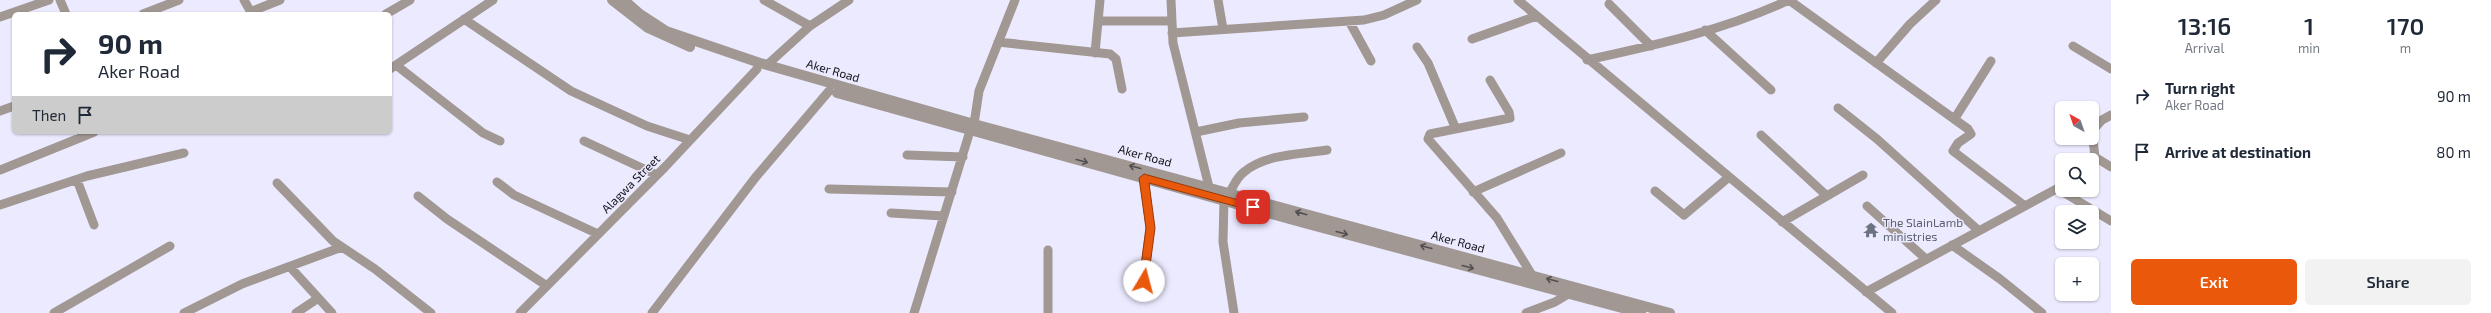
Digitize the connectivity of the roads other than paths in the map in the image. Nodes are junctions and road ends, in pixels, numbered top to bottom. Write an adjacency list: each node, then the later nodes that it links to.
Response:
1 (49, 0): 21 (street)
2 (60, 0): 22 (street)
3 (179, 0): 23 (street)
4 (244, 0): 24 (street)
5 (280, 0): 25 (street)
6 (410, 0): 26 (street)
7 (493, 0): 30 (street)
8 (612, 0): 50 (street, Aker Road)
9 (624, 0): 48 (street, Aker Road)
10 (764, 0): 34 (street)
11 (849, 0): 34 (street)
12 (1015, 0): 39 (street)
13 (1100, 0): 31 (street)
14 (1171, 0): 32 (street)
15 (1218, 0): 35 (street)
16 (1417, 0): 33 (street)
17 (1518, 0): 28 (street)
18 (1789, 0): 36 (street); 47 (street)
19 (1936, 0): 47 (street)
20 (1609, 4): 41 (street)
21 (14, 12)
22 (65, 12)
23 (148, 12)
24 (250, 12)
25 (253, 12)
26 (389, 12)
27 (12, 13): 29 (street)
28 (1537, 16): 38 (street); 44 (street)
29 (0, 17)
30 (464, 19): 49 (street); 68 (street)
31 (1099, 21): 32 (street); 43 (street)
32 (1170, 21): 37 (street)
33 (1348, 21): 35 (street); 45 (street)
34 (810, 26): 48 (street)
35 (1223, 30): 37 (street)
36 (1705, 30): 41 (street); 54 (street)
37 (1172, 33): 65 (street)
38 (1472, 39)
39 (998, 42): 43 (street); 63 (street)
40 (1417, 46): 64 (street)
41 (1651, 46): 44 (street)
42 (2073, 46): 51 (street)
43 (1095, 53): 53 (street)
44 (1587, 60): 81 (street)
45 (1371, 61)
46 (1991, 61): 61 (street)
47 (1876, 63): 61 (street)
48 (767, 65): 63 (street, Aker Road)
49 (393, 67): 69 (street)
50 (757, 69): 55 (street, Aker Road); 68 (street, Alagwa Street)
51 (2111, 69)
52 (1490, 80): 64 (street)
53 (1122, 89)
54 (1771, 90)
55 (829, 91): 63 (street, Aker Road); 125 (street)
56 (12, 107): 58 (street)
57 (1838, 108): 105 (street)
58 (0, 112)
59 (2111, 115): 62 (street)
60 (1304, 117): 65 (street)
61 (1954, 118): 98 (street)
62 (2099, 123)
63 (972, 127): 75 (street); 82 (street, Aker Road, one-way to 82); 86 (street, Aker Road, one-way to 63)
64 (1455, 127): 91 (street)
65 (1196, 132): 86 (street)
66 (81, 134): 78 (street)
67 (1761, 135): 94 (street)
68 (690, 140): 79 (street, Alagwa Street)
69 (500, 141)
70 (584, 141): 79 (street)
71 (1327, 150): 92 (street)
72 (184, 152): 83 (street)
73 (1561, 153): 91 (street)
74 (907, 155): 75 (street)
75 (963, 156): 90 (street)
76 (2099, 162): 77 (street)
77 (2111, 167)
78 (0, 170)
79 (657, 175): 106 (street, Alagwa Street)
80 (1863, 175): 94 (street)
81 (1729, 177): 88 (street); 103 (street)
82 (1144, 178): 92 (street, Aker Road); 116 (street)
83 (77, 180): 96 (street); 104 (street)
84 (497, 182): 106 (street)
85 (277, 183): 109 (street)
86 (1209, 187): 92 (street, Aker Road)
87 (829, 189): 90 (street)
88 (1655, 190)
89 (2055, 190): 98 (street)
90 (952, 192): 101 (street)
91 (1473, 192): 113 (street)
92 (1227, 195): 99 (street, Aker Road); 128 (street)
93 (418, 196): 114 (street)
94 (1827, 196): 103 (street)
95 (2075, 197): 102 (street)
96 (0, 206)
97 (1867, 206): 111 (street)
98 (2025, 206): 105 (street)
99 (1282, 212): 113 (street, Aker Road, one-way to 99); 117 (street, Aker Road, one-way to 117)
100 (891, 213): 101 (street)
101 (944, 216): 126 (street)
102 (2111, 221)
103 (1782, 222): 115 (street)
104 (94, 225)
105 (1978, 230): 107 (street)
106 (598, 234): 114 (street, Alagwa Street)
107 (1952, 245): 111 (street); 133 (street)
108 (170, 246): 119 (street)
109 (342, 247): 112 (street); 123 (street)
110 (1048, 250): 127 (street)
111 (1926, 259): 115 (street)
112 (291, 268): 118 (street); 120 (street)
113 (1532, 275): 131 (street, Aker Road, one-way to 113)
114 (547, 286): 124 (street, Alagwa Street)
115 (1866, 292): 132 (street)
116 (1142, 293)
117 (1570, 293): 129 (street); 130 (street, Aker Road)
118 (317, 299): 121 (street); 122 (street)
119 (54, 313)
120 (184, 313)
121 (296, 313)
122 (332, 313)
123 (431, 313)
124 (520, 313)
125 (652, 313)
126 (914, 313)
127 (1048, 313)
128 (1234, 313)
129 (1526, 313)
130 (1641, 313)
131 (1670, 313)
132 (1892, 313)
133 (2042, 313)

